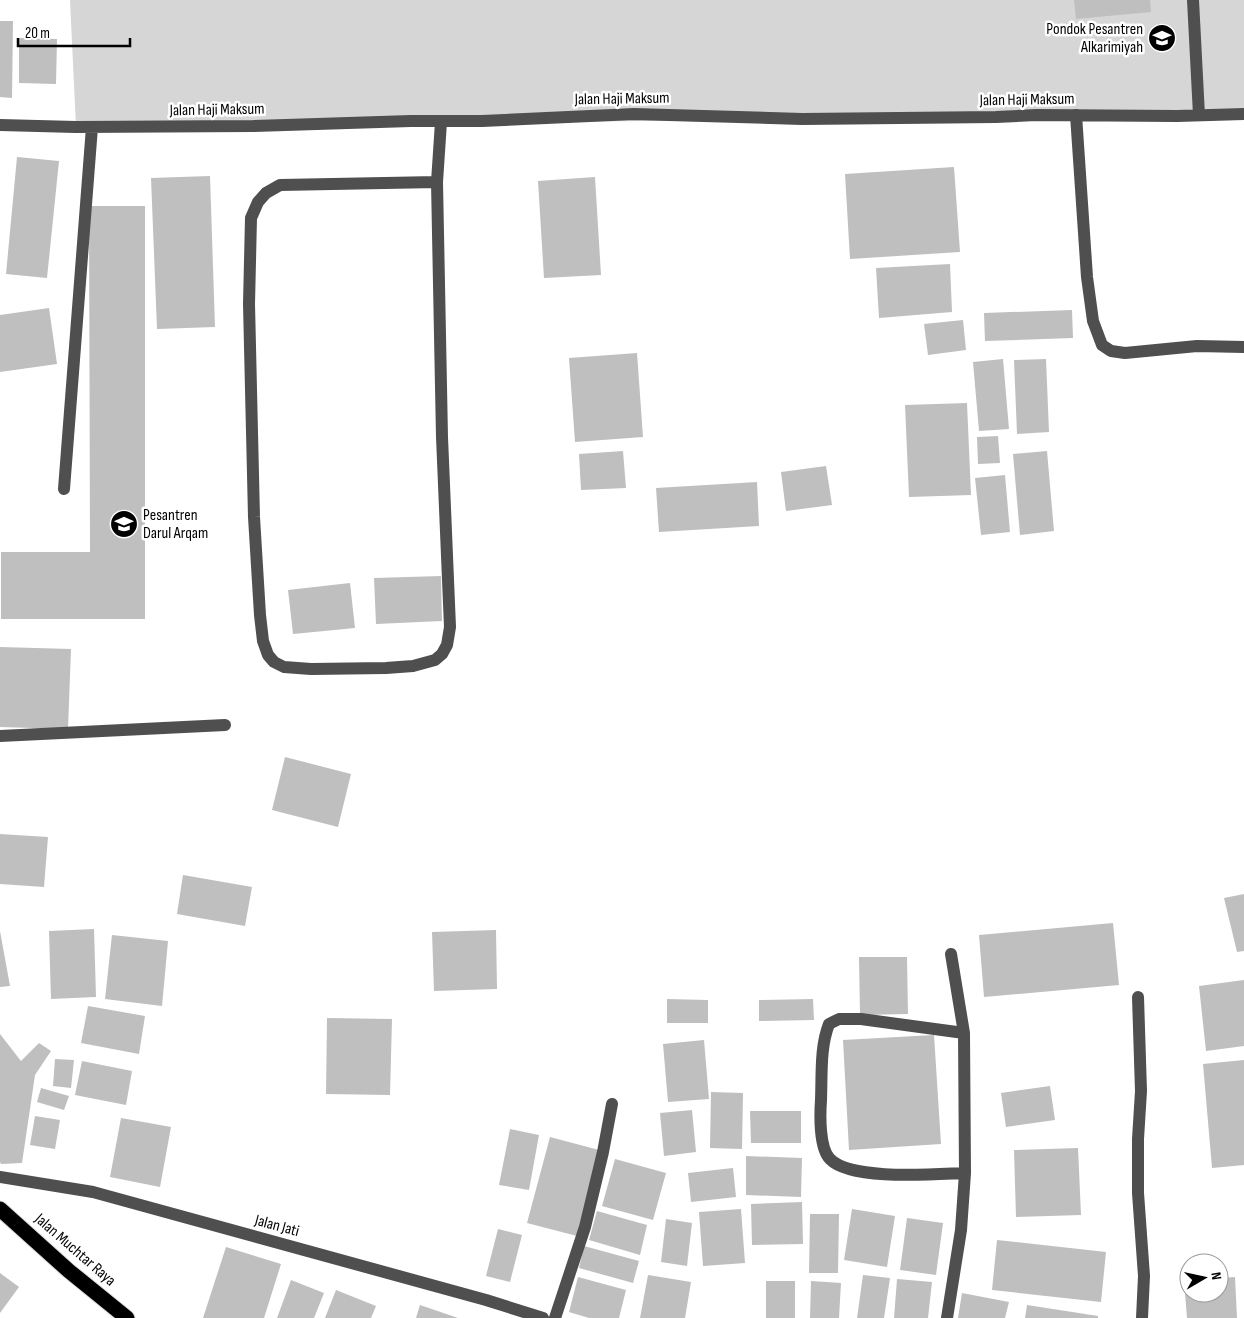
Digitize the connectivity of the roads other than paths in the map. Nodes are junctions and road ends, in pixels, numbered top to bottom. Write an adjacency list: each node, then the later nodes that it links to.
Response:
1 (1194, 0): 4 (street)
2 (1244, 114): 4 (street, Jalan Haji Maksum)
3 (1076, 115): 4 (street, Jalan Haji Maksum); 5 (street, Jalan Haji Maksum); 9 (street)
4 (1199, 115)
5 (440, 122): 7 (street, Jalan Haji Maksum); 8 (street)
6 (0, 125): 7 (street, Jalan Haji Maksum)
7 (92, 127): 10 (street)
8 (437, 182): 8 (street)
9 (1244, 347)
10 (64, 489)
11 (226, 725): 12 (street)
12 (0, 736)
13 (951, 954): 15 (street)
14 (1138, 997): 24 (street)
15 (964, 1033): 17 (street); 17 (street)
16 (612, 1104): 22 (street)
17 (965, 1173): 23 (street)
18 (0, 1177): 21 (street, Jalan Jati)
19 (0, 1209): 20 (highway, Jalan Muchtar Raya)
20 (127, 1318)
21 (543, 1318)
22 (555, 1318)
23 (947, 1318)
24 (1142, 1318)

